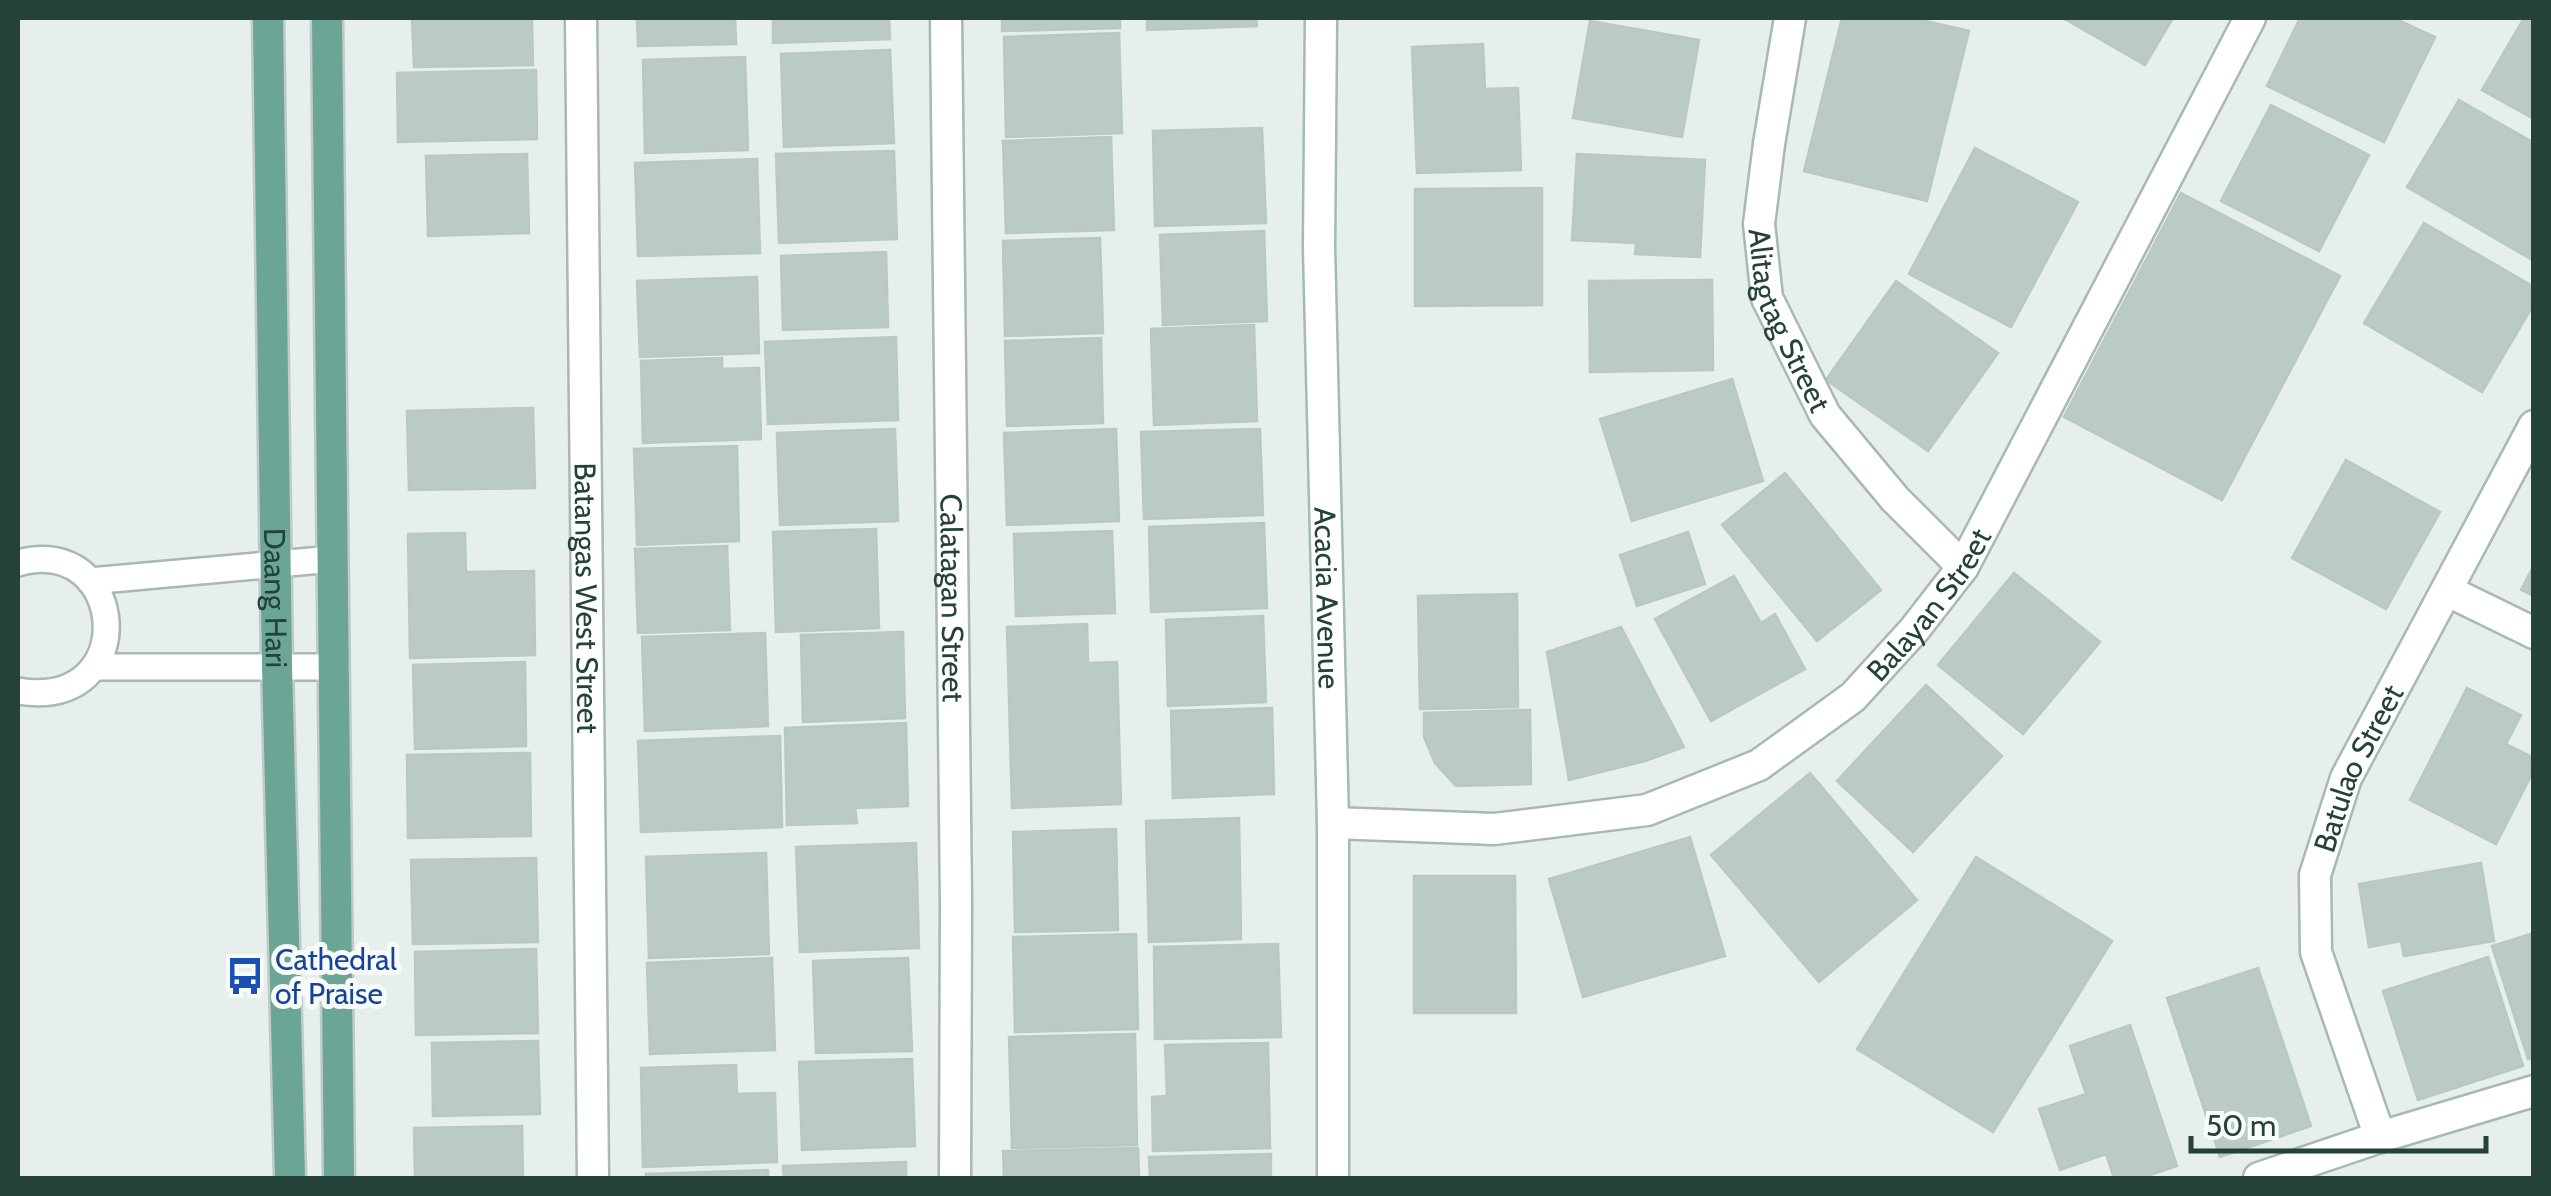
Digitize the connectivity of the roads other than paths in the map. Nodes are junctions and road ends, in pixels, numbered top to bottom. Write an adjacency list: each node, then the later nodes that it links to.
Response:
1 (268, 18): 11 (main road, Daang Hari)
2 (327, 18): 9 (main road, Daang Hari)
3 (581, 18): 25 (street, Batangas West Street)
4 (946, 18): 26 (street, Calatagan Street)
5 (1321, 18): 20 (street, Acacia Avenue)
6 (1790, 18): 12 (street, Alitagtag Street)
7 (2250, 18): 12 (street, Balayan Street)
8 (2534, 426): 14 (street, Batulao Street)
9 (333, 559): 11 (lane); 18 (main road, Daang Hari)
10 (18, 563): 13 (lane)
11 (276, 566): 13 (lane); 16 (main road, Daang Hari)
12 (1962, 567): 20 (street, Balayan Street)
13 (90, 581): 17 (lane)
14 (2448, 590): 15 (street); 22 (street, Batulao Street)
15 (2534, 633)
16 (277, 666): 17 (lane); 18 (lane); 23 (main road, Daang Hari)
17 (94, 667): 19 (lane)
18 (336, 667): 24 (main road, Daang Hari)
19 (18, 692)
20 (1334, 823): 27 (street, Acacia Avenue)
21 (2534, 1090): 22 (street)
22 (2380, 1137): 28 (street)
23 (290, 1178)
24 (339, 1178)
25 (593, 1178)
26 (955, 1178)
27 (1333, 1178)
28 (2258, 1178)

